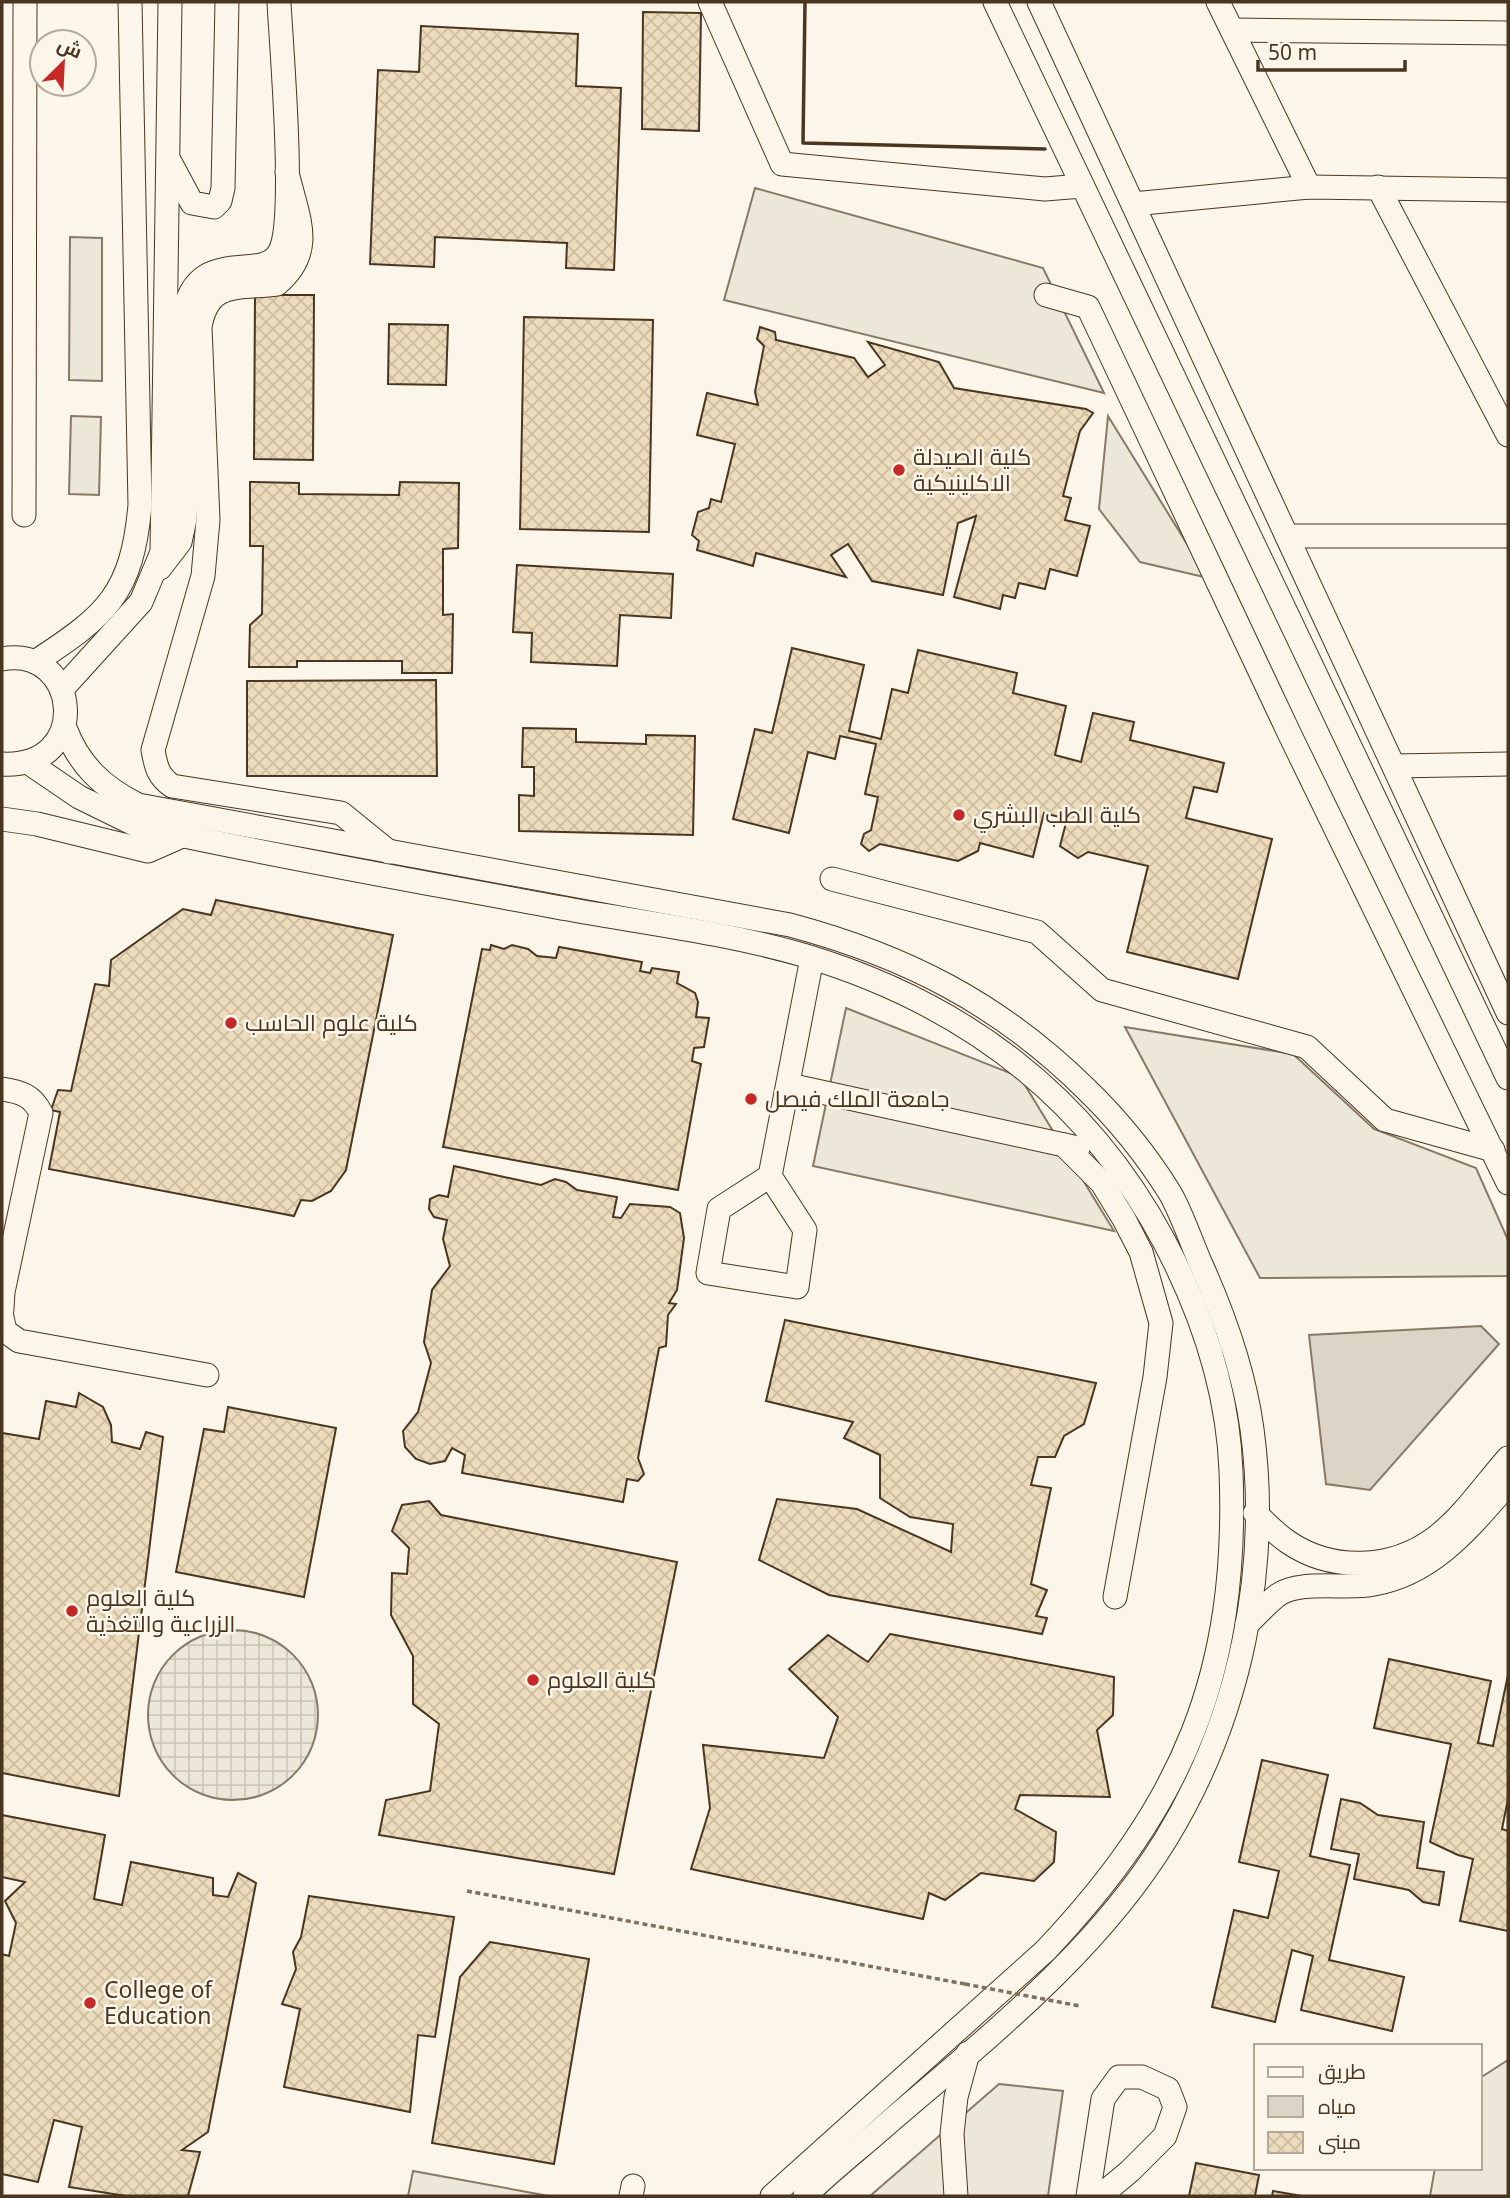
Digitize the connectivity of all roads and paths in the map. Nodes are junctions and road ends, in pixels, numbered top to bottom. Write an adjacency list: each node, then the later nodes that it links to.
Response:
1 (25, 2): 22 (street)
2 (130, 2): 27 (street)
3 (170, 2): 12 (street)
4 (228, 2): 12 (street)
5 (279, 2): 13 (street)
6 (710, 2): 14 (street)
7 (995, 2): 14 (street)
8 (1039, 2): 18 (street)
9 (1218, 2): 10 (street)
10 (1232, 30): 11 (street); 15 (street)
11 (1508, 33)
12 (170, 162): 25 (street)
13 (287, 172): 25 (street); 36 (street)
14 (1082, 186): 40 (street)
15 (1309, 187): 16 (street); 18 (street)
16 (1378, 187): 17 (street); 20 (street)
17 (1508, 190)
18 (1133, 204): 23 (street)
19 (1046, 295): 44 (street)
20 (1504, 414): 21 (street)
21 (1508, 435)
22 (24, 515)
23 (1287, 536): 24 (street); 33 (street)
24 (1508, 536)
25 (150, 580): 28 (street)
26 (2, 659): 27 (street)
27 (34, 662): 28 (street)
28 (62, 689): 29 (street)
29 (65, 728): 30 (street); 36 (street)
30 (29, 763): 32 (street); 35 (street)
31 (1508, 764): 33 (street)
32 (2, 765)
33 (1394, 766): 39 (street)
34 (2, 819): 35 (street)
35 (182, 836): 38 (street)
36 (389, 852): 53 (street)
37 (832, 879): 44 (street)
38 (812, 958): 41 (street); 45 (street)
39 (1508, 1013)
40 (1508, 1078)
41 (789, 1085): 43 (street); 46 (street)
42 (2, 1089): 48 (street)
43 (1064, 1144): 45 (street); 60 (street)
44 (1493, 1150): 47 (street)
45 (1108, 1154): 54 (street)
46 (770, 1176): 46 (street)
47 (1508, 1183)
48 (2, 1309)
49 (2, 1317): 50 (street)
50 (207, 1375)
51 (1508, 1458): 56 (street)
52 (1508, 1483): 59 (street)
53 (1255, 1513): 55 (street); 56 (street)
54 (1232, 1548): 55 (street); 57 (street)
55 (1256, 1552): 56 (street); 58 (street)
56 (1317, 1557)
57 (1229, 1580): 58 (street); 65 (street)
58 (1253, 1581): 59 (street); 61 (street)
59 (1317, 1586): 61 (street)
60 (1115, 1597)
61 (1247, 1624): 64 (street)
62 (467, 1891): 63 (path, bridge)
63 (1080, 2006)
64 (968, 2053): 66 (street); 67 (street)
65 (772, 2196)
66 (805, 2196)
67 (956, 2196)
68 (1088, 2196): 69 (street)
69 (1100, 2196)

